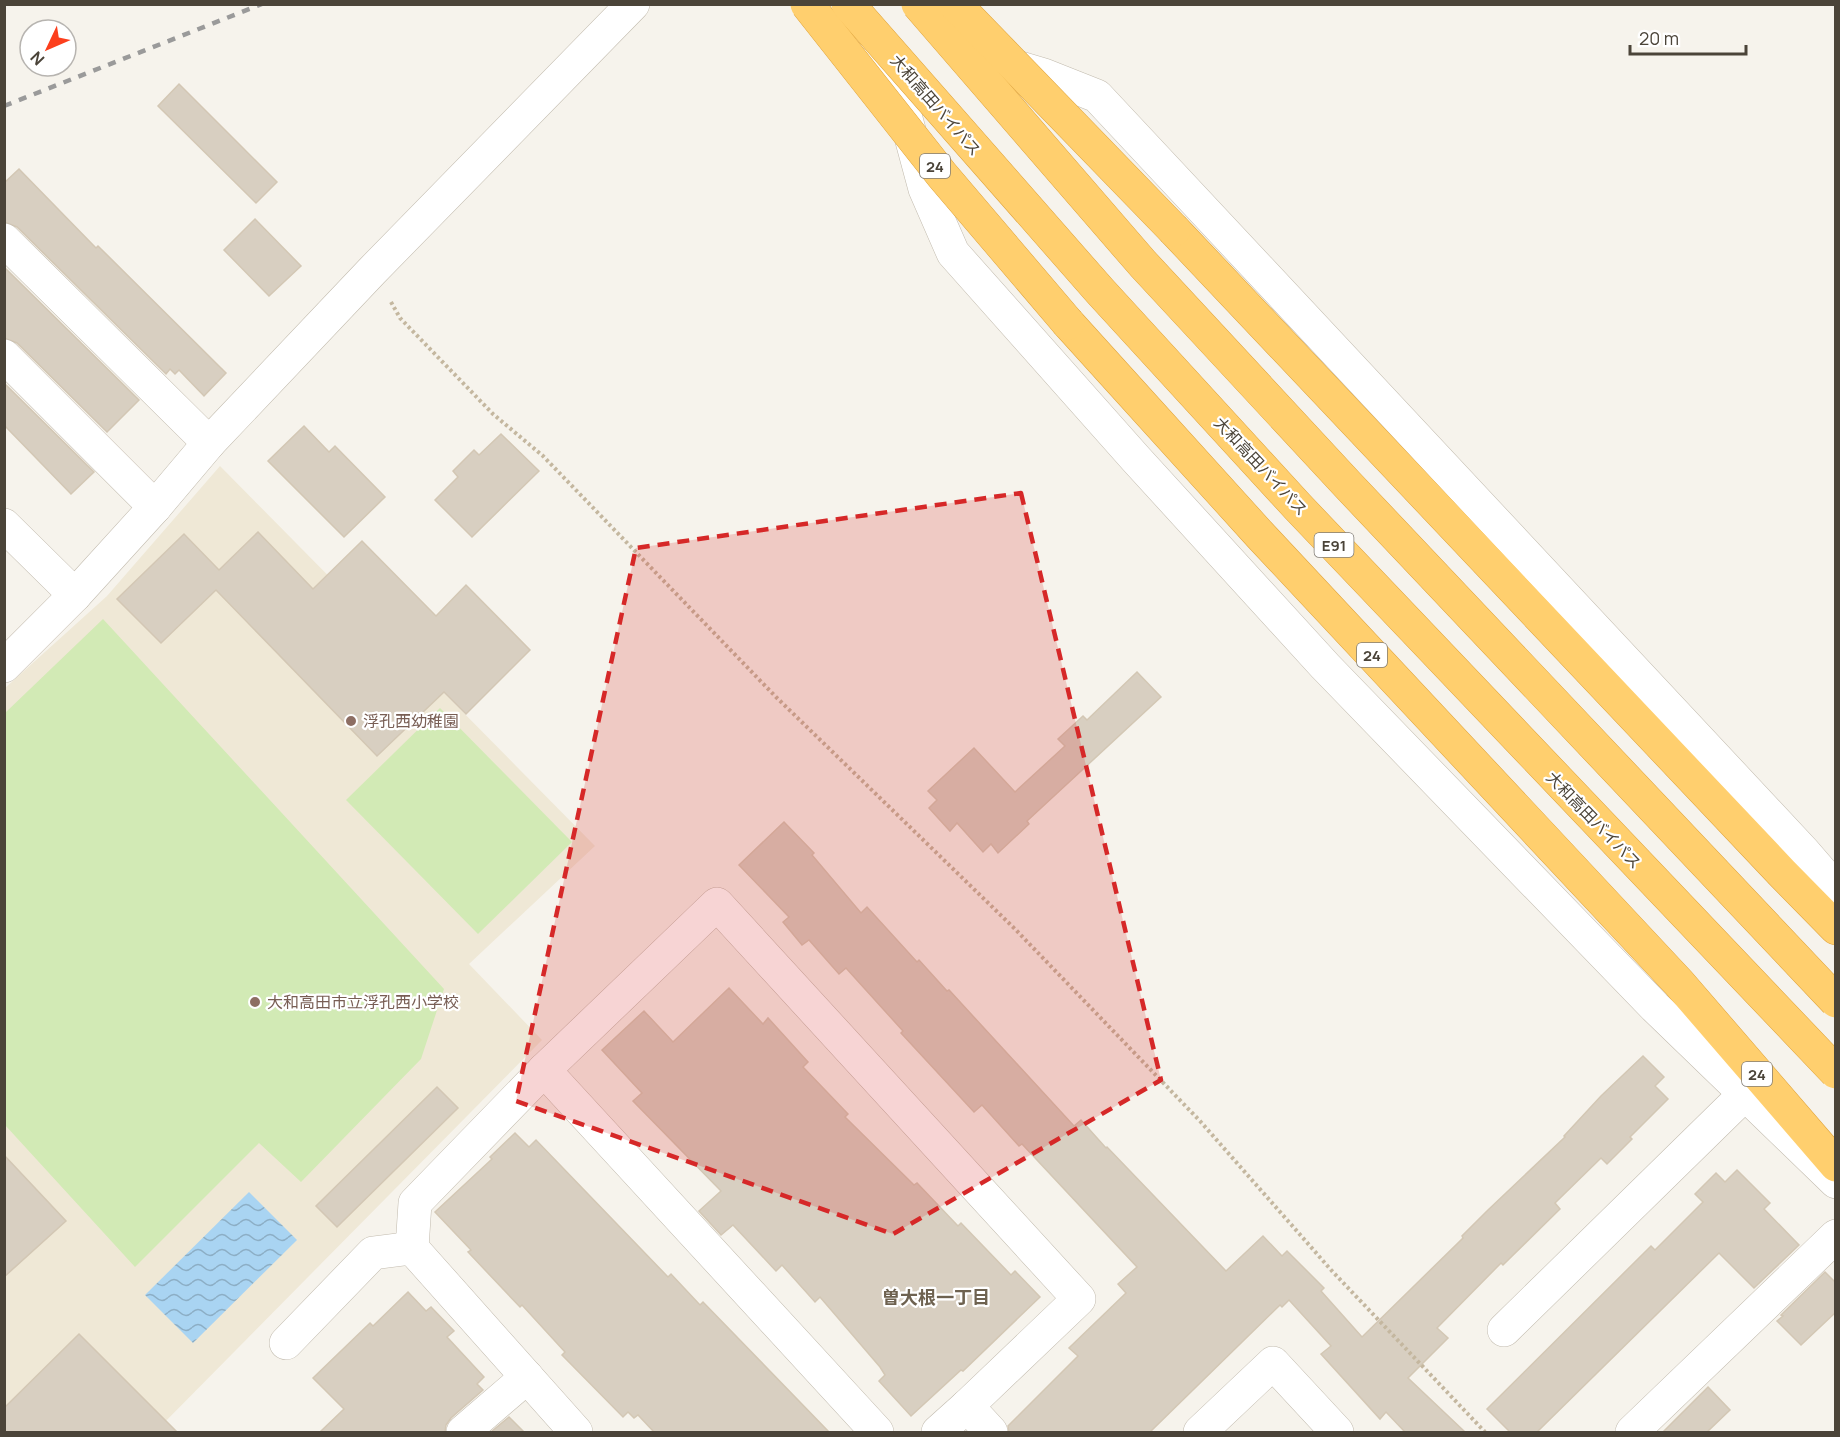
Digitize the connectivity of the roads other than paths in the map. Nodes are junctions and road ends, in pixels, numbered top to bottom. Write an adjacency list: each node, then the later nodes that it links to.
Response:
1 (633, 4): 10 (street)
2 (807, 4): 21 (highway, 24, bridge)
3 (848, 4): 19 (highway, 大和高田バイパス / E91, bridge)
4 (854, 4): 20 (street)
5 (902, 4): 15 (street)
6 (918, 4): 17 (highway, bridge)
7 (955, 4): 16 (highway, bridge)
8 (4, 240): 10 (street)
9 (4, 356): 11 (street)
10 (209, 443): 11 (street)
11 (155, 507): 13 (street)
12 (4, 525): 13 (street)
13 (75, 595): 14 (street)
14 (4, 666)
15 (1836, 889)
16 (1836, 928)
17 (1836, 1001)
18 (544, 1070): 24 (street); 28 (street); 31 (street)
19 (1836, 1072)
20 (1745, 1094): 22 (street); 25 (street)
21 (1836, 1165)
22 (1836, 1182)
23 (1836, 1236): 36 (street)
24 (412, 1248): 26 (street); 27 (street)
25 (1504, 1330)
26 (286, 1343)
27 (526, 1377): 29 (street); 30 (street)
28 (967, 1406): 32 (street); 33 (street)
29 (463, 1432)
30 (576, 1432)
31 (877, 1432)
32 (938, 1432)
33 (991, 1432)
34 (1200, 1432): 35 (street)
35 (1337, 1432)
36 (1632, 1432)

